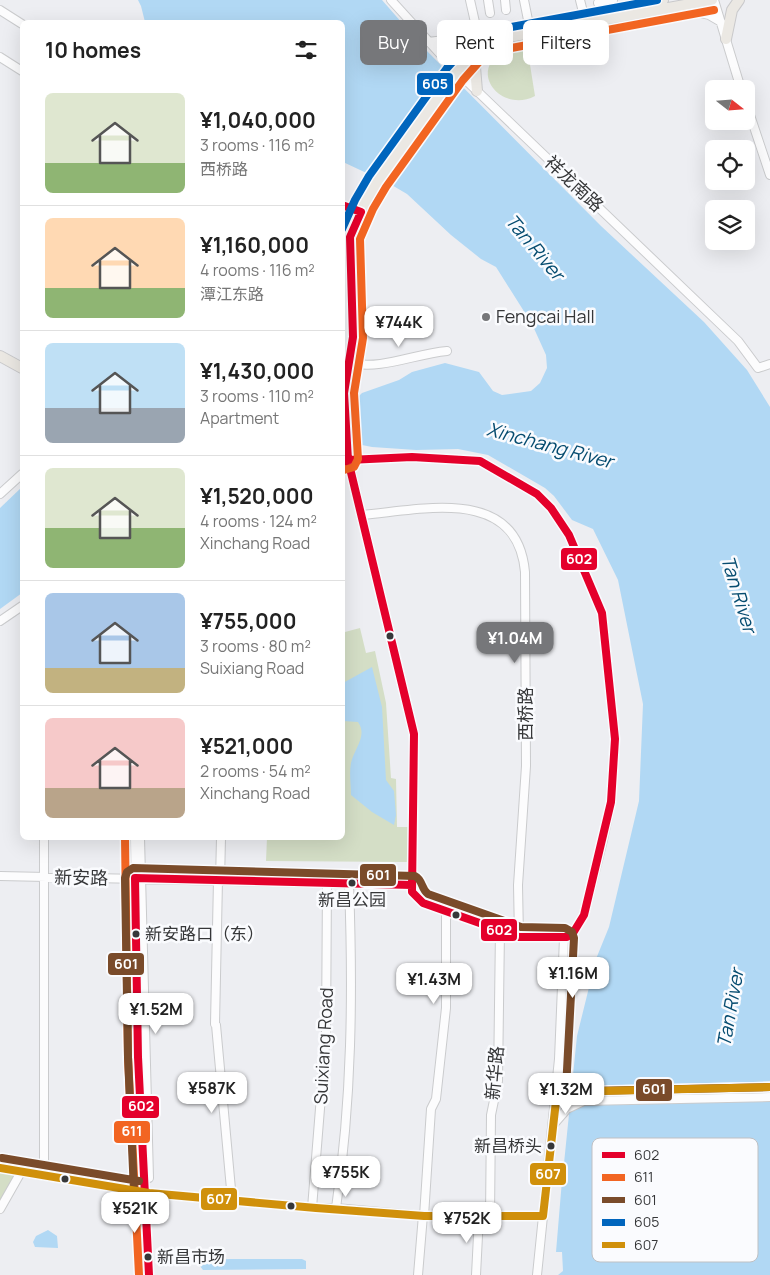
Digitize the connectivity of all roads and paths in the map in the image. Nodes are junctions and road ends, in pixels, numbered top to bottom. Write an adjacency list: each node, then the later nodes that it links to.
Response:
1 (391, 0): 25 (street, 祥龙南路)
2 (470, 0): 18 (street)
3 (488, 0): 16 (street)
4 (505, 0): 15 (street)
5 (524, 0): 19 (street)
6 (580, 0): 17 (street)
7 (612, 0): 12 (street)
8 (663, 0): 11 (main road)
9 (713, 0): 13 (main road); 21 (street)
10 (739, 0): 24 (main road)
11 (631, 3): 12 (main road)
12 (598, 5): 17 (main road)
13 (676, 7): 17 (main road); 21 (street)
14 (0, 10): 22 (street)
15 (506, 10)
16 (490, 13)
17 (584, 19): 20 (main road); 23 (main road)
18 (476, 20)
19 (528, 20)
20 (575, 20)
21 (721, 22): 24 (street)
22 (20, 23)
23 (513, 34)
24 (726, 39): 32 (street)
25 (428, 42): 26 (street); 31 (street, 祥龙南路)
26 (437, 42)
27 (0, 57): 30 (street)
28 (458, 65): 31 (main road)
29 (476, 65): 33 (main road)
30 (20, 70)
31 (453, 70): 33 (street, 祥龙南路); 38 (main road)
32 (739, 80)
33 (477, 91): 44 (street, 祥龙南路)
34 (755, 126): 35 (street)
35 (768, 160): 36 (street)
36 (770, 175)
37 (345, 206): 38 (street)
38 (357, 211): 39 (main road)
39 (346, 236): 42 (street)
40 (447, 352): 42 (street)
41 (0, 356): 45 (main road)
42 (348, 360): 47 (street)
43 (0, 364): 46 (main road)
44 (770, 364)
45 (20, 367)
46 (20, 373)
47 (345, 385)
48 (345, 459): 51 (street); 67 (street)
49 (20, 476): 50 (street)
50 (0, 494)
51 (361, 514): 64 (street); 68 (street, 西桥路)
52 (20, 607): 53 (street)
53 (0, 621)
54 (44, 840): 59 (street)
55 (135, 840): 60 (street)
56 (140, 840): 60 (street)
57 (221, 840): 61 (street)
58 (0, 876): 59 (street, 新安路)
59 (44, 877): 60 (street, 新安路); 80 (street)
60 (138, 878): 61 (street, 新安路); 81 (street)
61 (219, 880): 62 (street, 新安路); 82 (street)
62 (327, 883): 63 (street, 新安路); 83 (street, Suixiang Road)
63 (349, 884): 64 (street, 新安路); 84 (street)
64 (412, 885): 65 (street)
65 (446, 912): 66 (street); 86 (street)
66 (500, 930): 68 (street); 88 (street, 新华路)
67 (575, 930): 69 (street); 70 (street)
68 (519, 937): 69 (street)
69 (564, 938): 70 (street)
70 (563, 957): 71 (street)
71 (560, 1059): 73 (street); 74 (street)
72 (770, 1087): 73 (street)
73 (588, 1091): 74 (street)
74 (556, 1095): 76 (street); 77 (street)
75 (770, 1098): 76 (street)
76 (588, 1101): 77 (street)
77 (553, 1128): 89 (street)
78 (0, 1168): 79 (street)
79 (21, 1172): 80 (street); 85 (street)
80 (44, 1175): 81 (street)
81 (147, 1193): 82 (street); 90 (street); 91 (street)
82 (232, 1200): 83 (street)
83 (312, 1208): 84 (street)
84 (336, 1208): 86 (street)
85 (0, 1209)
86 (423, 1216): 87 (street); 92 (street)
87 (478, 1216): 88 (street); 93 (street)
88 (490, 1216): 89 (street)
89 (543, 1216): 94 (street)
90 (149, 1275)
91 (154, 1275)
92 (418, 1275)
93 (476, 1275)
94 (537, 1275)

